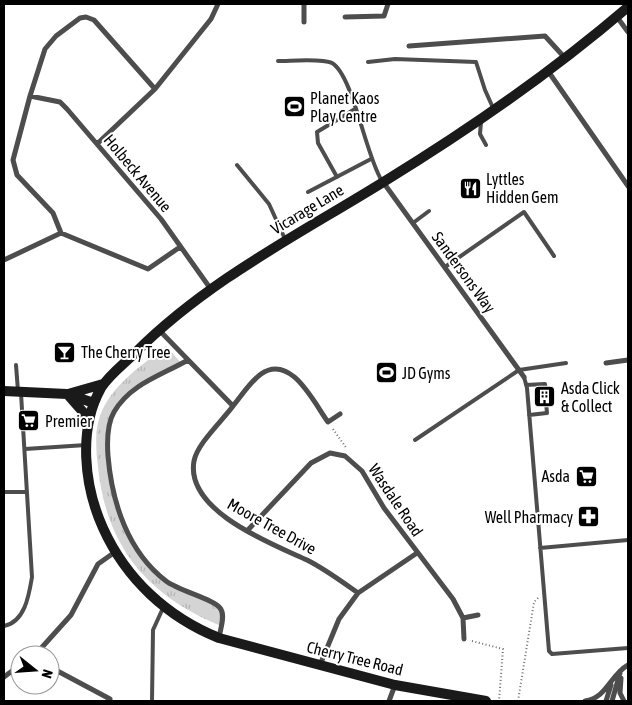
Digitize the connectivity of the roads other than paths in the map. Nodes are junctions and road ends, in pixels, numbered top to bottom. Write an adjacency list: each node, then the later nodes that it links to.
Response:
1 (218, 4): 14 (street)
2 (304, 4): 7 (street)
3 (388, 4): 5 (street)
4 (628, 7): 6 (street, Vicarage Lane)
5 (345, 17)
6 (617, 17): 8 (street); 10 (street, Vicarage Lane)
7 (304, 22)
8 (628, 32)
9 (410, 46): 10 (street)
10 (565, 58): 13 (street, Vicarage Lane)
11 (278, 61): 16 (lane)
12 (368, 62): 17 (lane)
13 (548, 71): 17 (street, Vicarage Lane); 25 (street)
14 (155, 89): 15 (street); 19 (street)
15 (30, 96): 19 (street, Holbeck Avenue); 29 (street)
16 (355, 109): 21 (lane); 23 (lane)
17 (494, 111): 18 (street, Vicarage Lane)
18 (482, 120): 20 (lane); 24 (street, Vicarage Lane)
19 (98, 143): 31 (street, Holbeck Avenue)
20 (486, 145)
21 (371, 159): 23 (lane); 24 (lane)
22 (238, 165): 30 (lane)
23 (336, 177): 26 (lane)
24 (383, 182): 28 (street, Sandersons Way); 30 (street, Vicarage Lane)
25 (628, 186)
26 (308, 192)
27 (429, 211): 28 (lane)
28 (413, 223): 34 (street, Sandersons Way)
29 (61, 233): 31 (street); 33 (street)
30 (285, 239): 35 (street, Vicarage Lane)
31 (180, 247): 35 (street, Holbeck Avenue)
32 (554, 256): 34 (lane)
33 (4, 260)
34 (445, 267): 42 (street, Sandersons Way)
35 (210, 288): 36 (street, Vicarage Lane)
36 (158, 330): 37 (street); 44 (street, Vicarage Lane)
37 (188, 360): 52 (street); 71 (street)
38 (628, 360): 40 (street)
39 (566, 363): 42 (lane)
40 (606, 363)
41 (16, 365): 47 (lane)
42 (519, 370): 43 (street, Sandersons Way); 56 (lane)
43 (524, 377): 45 (lane)
44 (103, 384): 49 (street); 51 (street, Vicarage Lane)
45 (526, 385): 48 (lane); 54 (lane)
46 (4, 391): 47 (street)
47 (19, 391): 49 (street); 58 (lane)
48 (546, 392)
49 (67, 394): 51 (street); 55 (street)
50 (546, 402): 54 (lane)
51 (94, 403): 55 (street, Cherry Tree Road)
52 (233, 406): 53 (street, Moore Tree Drive); 61 (street, Moore Tree Drive)
53 (340, 414)
54 (529, 415): 63 (lane)
55 (87, 429): 57 (street, Cherry Tree Road)
56 (415, 440)
57 (86, 445): 58 (lane); 64 (street, Cherry Tree Road)
58 (25, 450): 60 (lane)
59 (4, 492): 60 (lane)
60 (28, 492): 70 (lane)
61 (248, 530): 65 (street, Wasdale Road); 66 (street, Moore Tree Drive)
62 (628, 540): 63 (lane)
63 (540, 548): 74 (lane)
64 (115, 552): 67 (street, Cherry Tree Road); 73 (street)
65 (417, 553): 66 (street); 69 (street, Wasdale Road)
66 (358, 593): 76 (street)
67 (164, 607): 71 (street, Cherry Tree Road); 82 (lane)
68 (478, 615): 69 (street)
69 (463, 618): 72 (street, Wasdale Road)
70 (4, 626)
71 (219, 638): 76 (street, Cherry Tree Road)
72 (464, 639)
73 (45, 645)
74 (628, 648)
75 (628, 665): 77 (street)
76 (320, 666): 80 (street, Cherry Tree Road)
77 (621, 670): 79 (street); 87 (street); 88 (street)
78 (60, 672): 81 (street)
79 (612, 680): 85 (street); 86 (street)
80 (395, 685): 83 (street); 84 (street, Cherry Tree Road)
81 (110, 699)
82 (152, 701)
83 (389, 701)
84 (486, 701)
85 (584, 701)
86 (606, 701)
87 (612, 701)
88 (624, 701)

